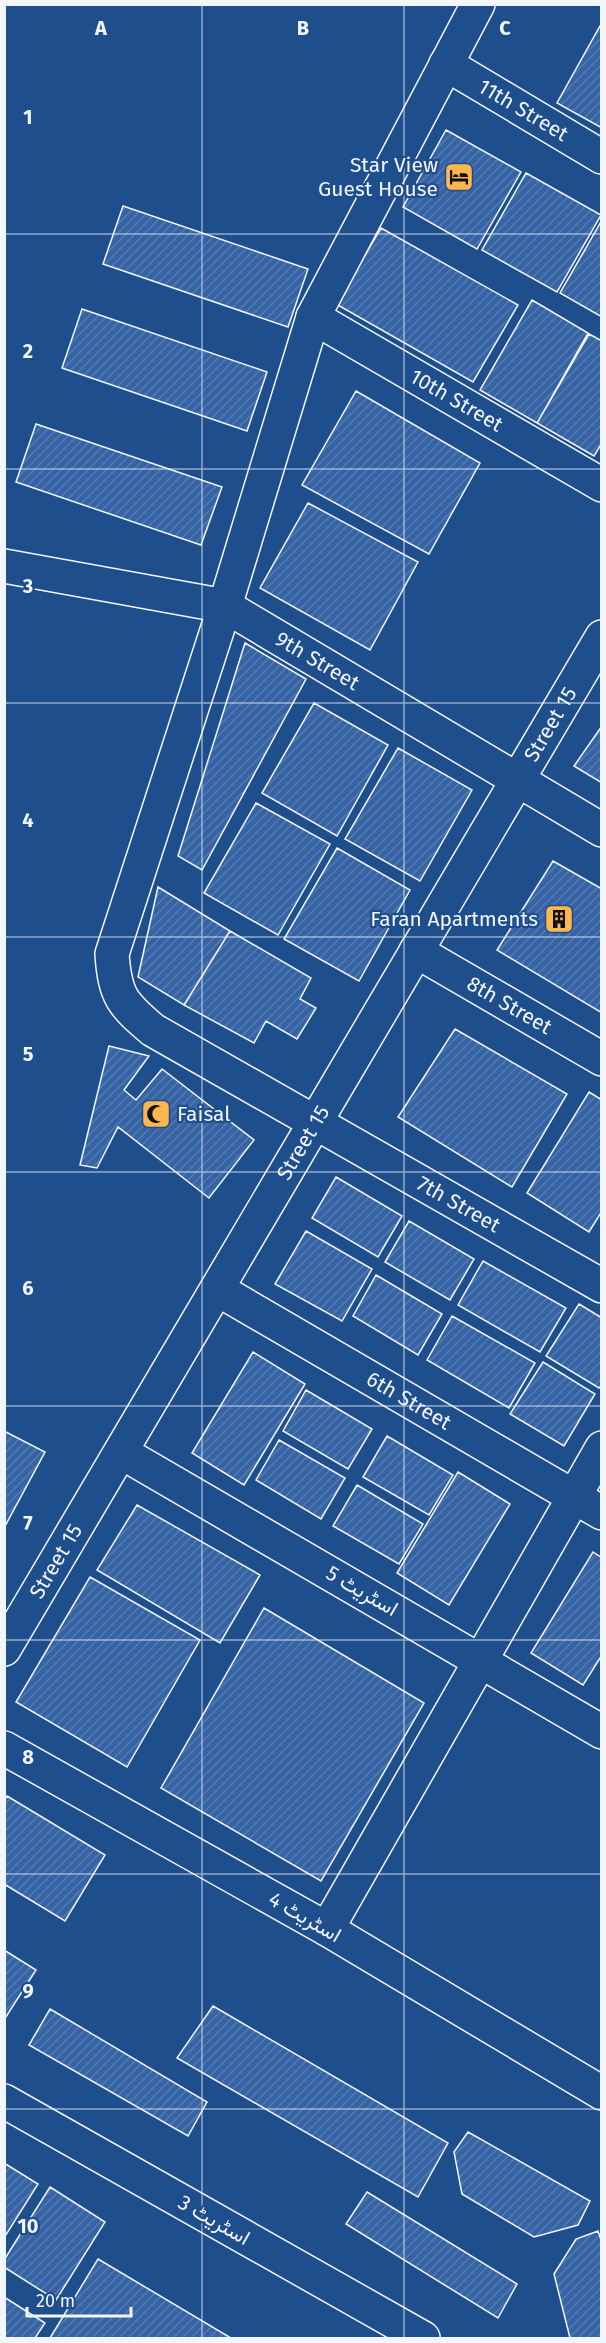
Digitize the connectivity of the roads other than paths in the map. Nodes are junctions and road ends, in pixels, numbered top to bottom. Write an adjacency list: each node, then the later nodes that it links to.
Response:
1 (478, 4): 2 (street, 7th Street)
2 (446, 64): 3 (street, 11th Street); 4 (street, 7th Street)
3 (602, 157)
4 (313, 317): 5 (street, 10th Street); 7 (street, 7th Street)
5 (602, 485)
6 (7, 574): 7 (street, 9th Street)
7 (225, 606): 9 (street, 9th Street); 13 (street, 7th Street)
8 (597, 654): 9 (street, Street 15)
9 (516, 781): 10 (street, 9th Street); 11 (street, Street 15)
10 (602, 830)
11 (416, 951): 12 (street, 8th Street); 13 (street, Street 15)
12 (602, 1059)
13 (315, 1123): 14 (street, 7th Street); 15 (street, Street 15)
14 (602, 1286)
15 (217, 1289): 17 (street, Street 15); 18 (street, 6th Street)
16 (602, 1448): 18 (street)
17 (121, 1452): 19 (street, Street 15); 20 (street, اسٹریٹ 5)
18 (588, 1505): 20 (street)
19 (4, 1649)
20 (481, 1660): 21 (street, اسٹریٹ 5); 23 (street)
21 (602, 1731)
22 (4, 1748): 23 (street, اسٹریٹ 4)
23 (327, 1929): 24 (street, اسٹریٹ 4)
24 (602, 2093)
25 (4, 2101): 26 (street, اسٹریٹ 3)
26 (423, 2338)

